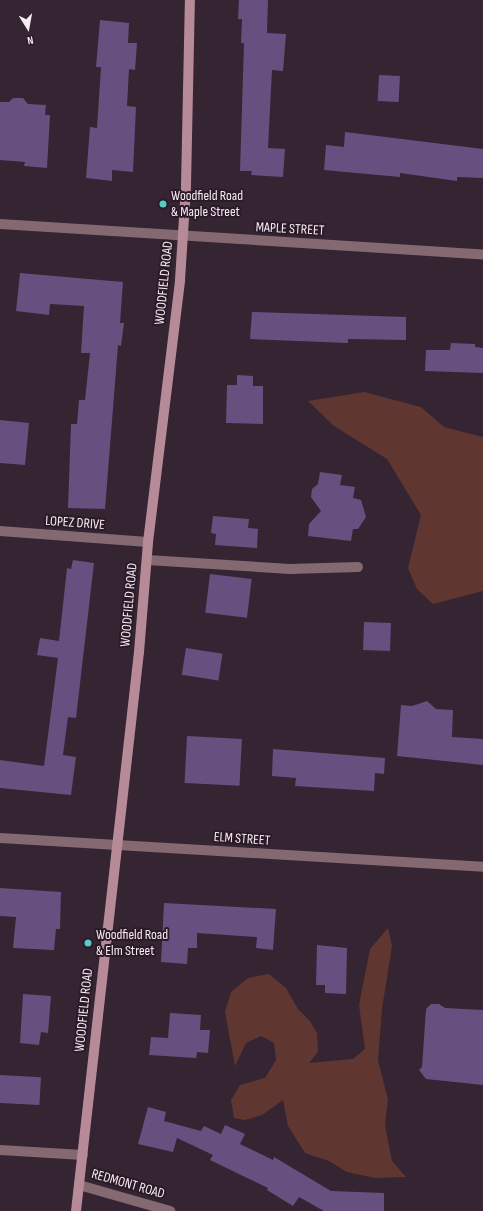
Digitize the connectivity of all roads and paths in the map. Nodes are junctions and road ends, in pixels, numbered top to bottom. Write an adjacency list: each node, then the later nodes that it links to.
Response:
1 (190, 0): 3 (main road, WOODFIELD ROAD)
2 (0, 224): 3 (street, MAPLE STREET)
3 (183, 236): 4 (street, MAPLE STREET); 6 (main road, WOODFIELD ROAD)
4 (483, 254)
5 (0, 531): 6 (street, LOPEZ DRIVE)
6 (148, 542): 7 (main road, WOODFIELD ROAD)
7 (147, 560): 8 (street); 10 (main road, WOODFIELD ROAD)
8 (358, 567)
9 (0, 838): 10 (street, ELM STREET)
10 (116, 845): 11 (street, ELM STREET); 13 (main road, WOODFIELD ROAD)
11 (483, 867)
12 (0, 1150): 13 (street)
13 (82, 1155): 14 (main road, WOODFIELD ROAD)
14 (79, 1185): 15 (main road, WOODFIELD ROAD); 16 (street, REDMONT ROAD)
15 (76, 1211)
16 (170, 1211)

